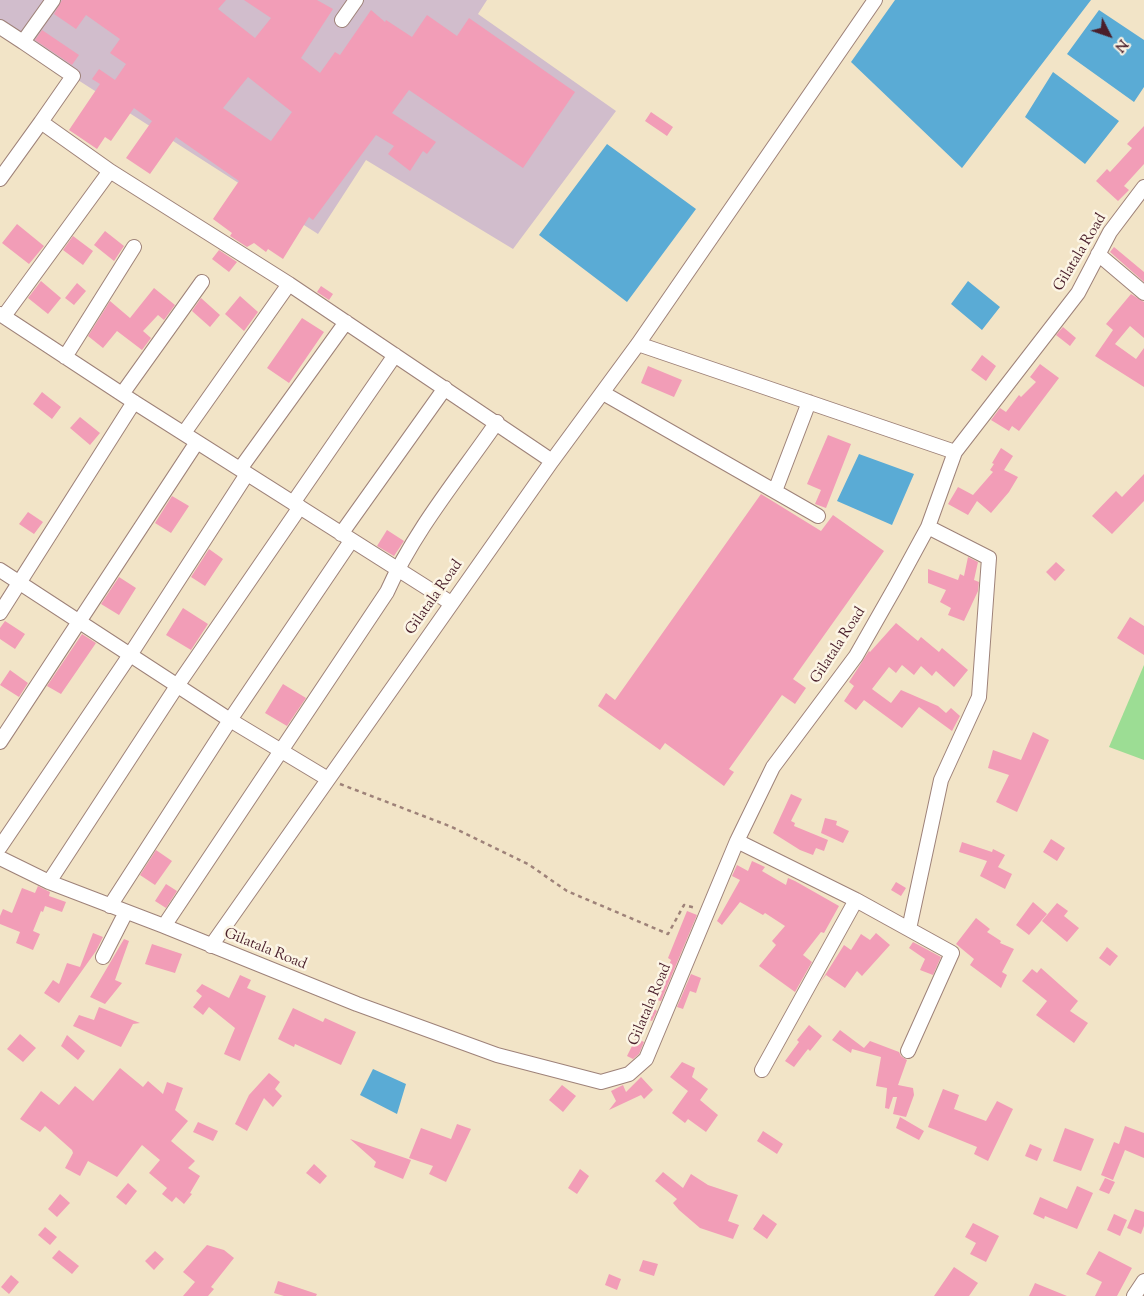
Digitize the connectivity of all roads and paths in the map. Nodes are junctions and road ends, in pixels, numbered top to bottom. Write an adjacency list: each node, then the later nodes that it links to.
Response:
1 (53, 0): 6 (street)
2 (356, 0): 4 (street)
3 (875, 0): 18 (street, Gilatala Road)
4 (342, 20)
5 (1, 31): 6 (street)
6 (23, 42): 7 (street)
7 (41, 122): 8 (street); 9 (street)
8 (110, 171): 14 (street); 16 (street)
9 (0, 179)
10 (1144, 187): 12 (street, Gilatala Road)
11 (134, 246): 20 (street)
12 (1098, 254): 15 (street); 28 (street, Gilatala Road)
13 (202, 282): 23 (street)
14 (289, 284): 17 (street); 26 (street)
15 (1144, 293)
16 (2, 315): 20 (street)
17 (346, 322): 19 (street); 30 (street)
18 (638, 344): 22 (street, Gilatala Road); 24 (street)
19 (395, 355): 21 (street); 32 (street)
20 (65, 357): 23 (street)
21 (445, 388): 25 (street); 35 (street)
22 (603, 393): 29 (street, Gilatala Road); 31 (street)
23 (128, 398): 26 (street); 38 (street)
24 (809, 402): 28 (street); 31 (street)
25 (497, 422): 29 (street); 36 (street)
26 (184, 433): 27 (street)
27 (197, 442): 30 (street); 41 (street)
28 (955, 452): 34 (street, Gilatala Road)
29 (552, 461): 39 (street, Gilatala Road)
30 (244, 471): 32 (street); 42 (street)
31 (775, 491): 33 (street)
32 (297, 505): 35 (street); 43 (street)
33 (818, 516)
34 (928, 527): 48 (street, Gilatala Road); 57 (street)
35 (346, 537): 36 (street); 44 (street)
36 (398, 569): 39 (street); 46 (street)
37 (0, 570): 38 (street)
38 (19, 583): 40 (street); 41 (street)
39 (451, 603): 47 (street, Gilatala Road)
40 (0, 613)
41 (80, 622): 42 (street); 45 (street)
42 (130, 655): 43 (street); 49 (street)
43 (177, 686): 44 (street); 51 (street)
44 (230, 720): 46 (street); 53 (street)
45 (0, 742)
46 (282, 752): 47 (street); 56 (street)
47 (328, 780): 55 (path); 58 (street, Gilatala Road)
48 (737, 841): 52 (street); 55 (street, Gilatala Road)
49 (0, 847)
50 (0, 858): 51 (street)
51 (49, 882): 53 (street)
52 (856, 900): 57 (street); 61 (street)
53 (110, 906): 54 (street)
54 (126, 912): 56 (street); 59 (street)
55 (709, 912): 58 (street, Gilatala Road)
56 (164, 926): 58 (street)
57 (909, 929): 60 (street)
58 (211, 946)
59 (103, 957)
60 (908, 1051)
61 (762, 1070)
62 (1144, 1280): 63 (street)
63 (1134, 1296)

